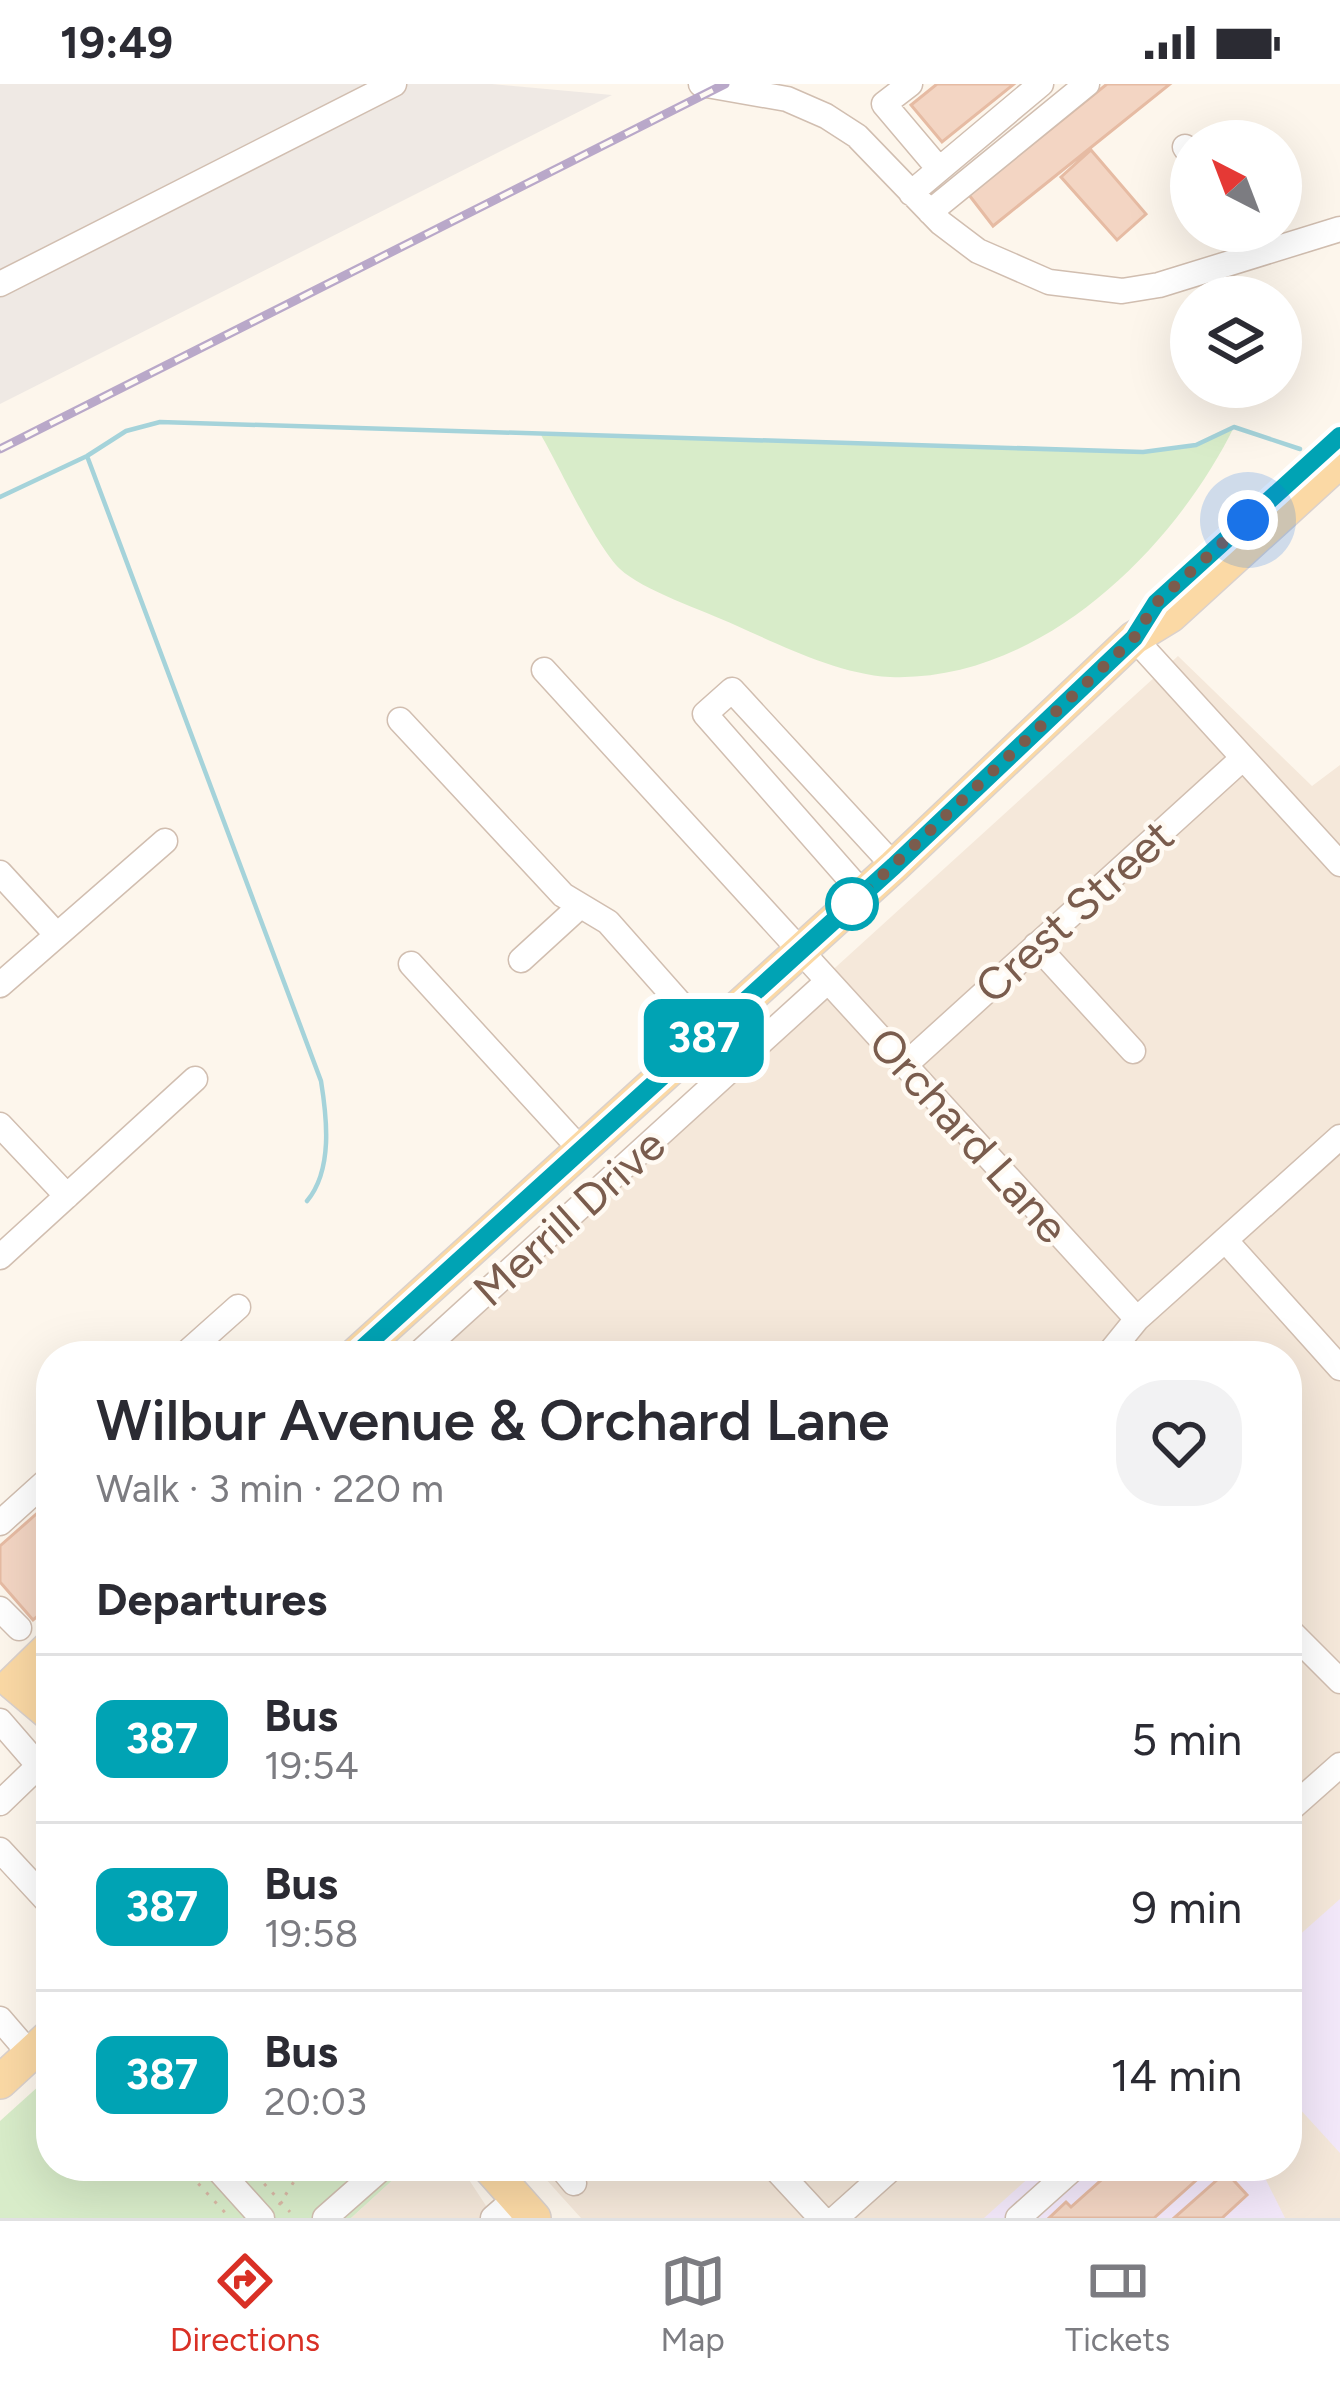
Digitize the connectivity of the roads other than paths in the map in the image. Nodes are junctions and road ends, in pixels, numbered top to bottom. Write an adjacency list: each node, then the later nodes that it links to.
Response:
1 (394, 84): 12 (street)
2 (701, 84): 7 (street)
3 (910, 84): 6 (street)
4 (1042, 84): 6 (street)
5 (1087, 84): 8 (street)
6 (939, 170): 7 (street)
7 (911, 193): 8 (street)
8 (930, 212): 11 (street)
9 (1340, 229): 10 (street)
10 (1302, 234)
11 (1232, 252)
12 (0, 284)
13 (1340, 436): 15 (main road)
14 (1340, 461): 15 (main road)
15 (1134, 638): 18 (street); 21 (main road)
16 (544, 670): 27 (street, Orchard Lane)
17 (400, 720): 24 (street)
18 (1243, 758): 20 (street); 26 (street, Crest Street)
19 (165, 841): 25 (street)
20 (1340, 864)
21 (894, 866): 23 (main road); 23 (street)
22 (0, 873): 25 (street)
23 (863, 894): 27 (main road)
24 (579, 907): 28 (street); 32 (street)
25 (56, 934): 31 (street)
26 (1036, 945): 33 (street); 34 (street, Crest Street)
27 (800, 951): 30 (street, Orchard Lane); 32 (main road)
28 (520, 960)
29 (411, 964): 38 (street)
30 (828, 981): 34 (street, Orchard Lane); 46 (street, Merrill Drive)
31 (0, 985)
32 (708, 1035): 38 (main road)
33 (1133, 1051)
34 (905, 1065): 43 (street, Orchard Lane)
35 (196, 1079): 39 (street)
36 (0, 1125): 39 (street)
37 (1340, 1137): 40 (street)
38 (581, 1150): 45 (main road)
39 (67, 1196): 41 (street)
40 (1225, 1240): 43 (street); 48 (street)
41 (0, 1257)
42 (238, 1307): 44 (street)
43 (1137, 1319): 47 (street)
44 (200, 1341)
45 (371, 1341)
46 (432, 1341)
47 (1119, 1341)
48 (1340, 1368)
49 (36, 1491): 50 (street)
50 (0, 1523)
51 (0, 1609): 52 (street)
52 (19, 1628)
53 (1302, 1643): 56 (street)
54 (36, 1657): 55 (main road)
55 (7, 1678): 57 (main road)
56 (1340, 1681)
57 (36, 1702)
58 (0, 1721): 59 (street)
59 (36, 1752)
60 (1340, 1765): 62 (street)
61 (36, 1769): 63 (street)
62 (1302, 1799)
63 (0, 1803)
64 (0, 1850): 65 (street)
65 (36, 1889)
66 (0, 2019): 67 (street)
67 (36, 2041)
68 (36, 2049): 69 (main road)
69 (0, 2082)
70 (233, 2181): 77 (street)
71 (367, 2181): 78 (street)
72 (499, 2181): 76 (main road)
73 (787, 2181): 79 (street)
74 (877, 2181): 80 (street)
75 (1059, 2181): 81 (street)
76 (514, 2211)
77 (270, 2213)
78 (325, 2218)
79 (820, 2218)
80 (836, 2218)
81 (1018, 2218)

